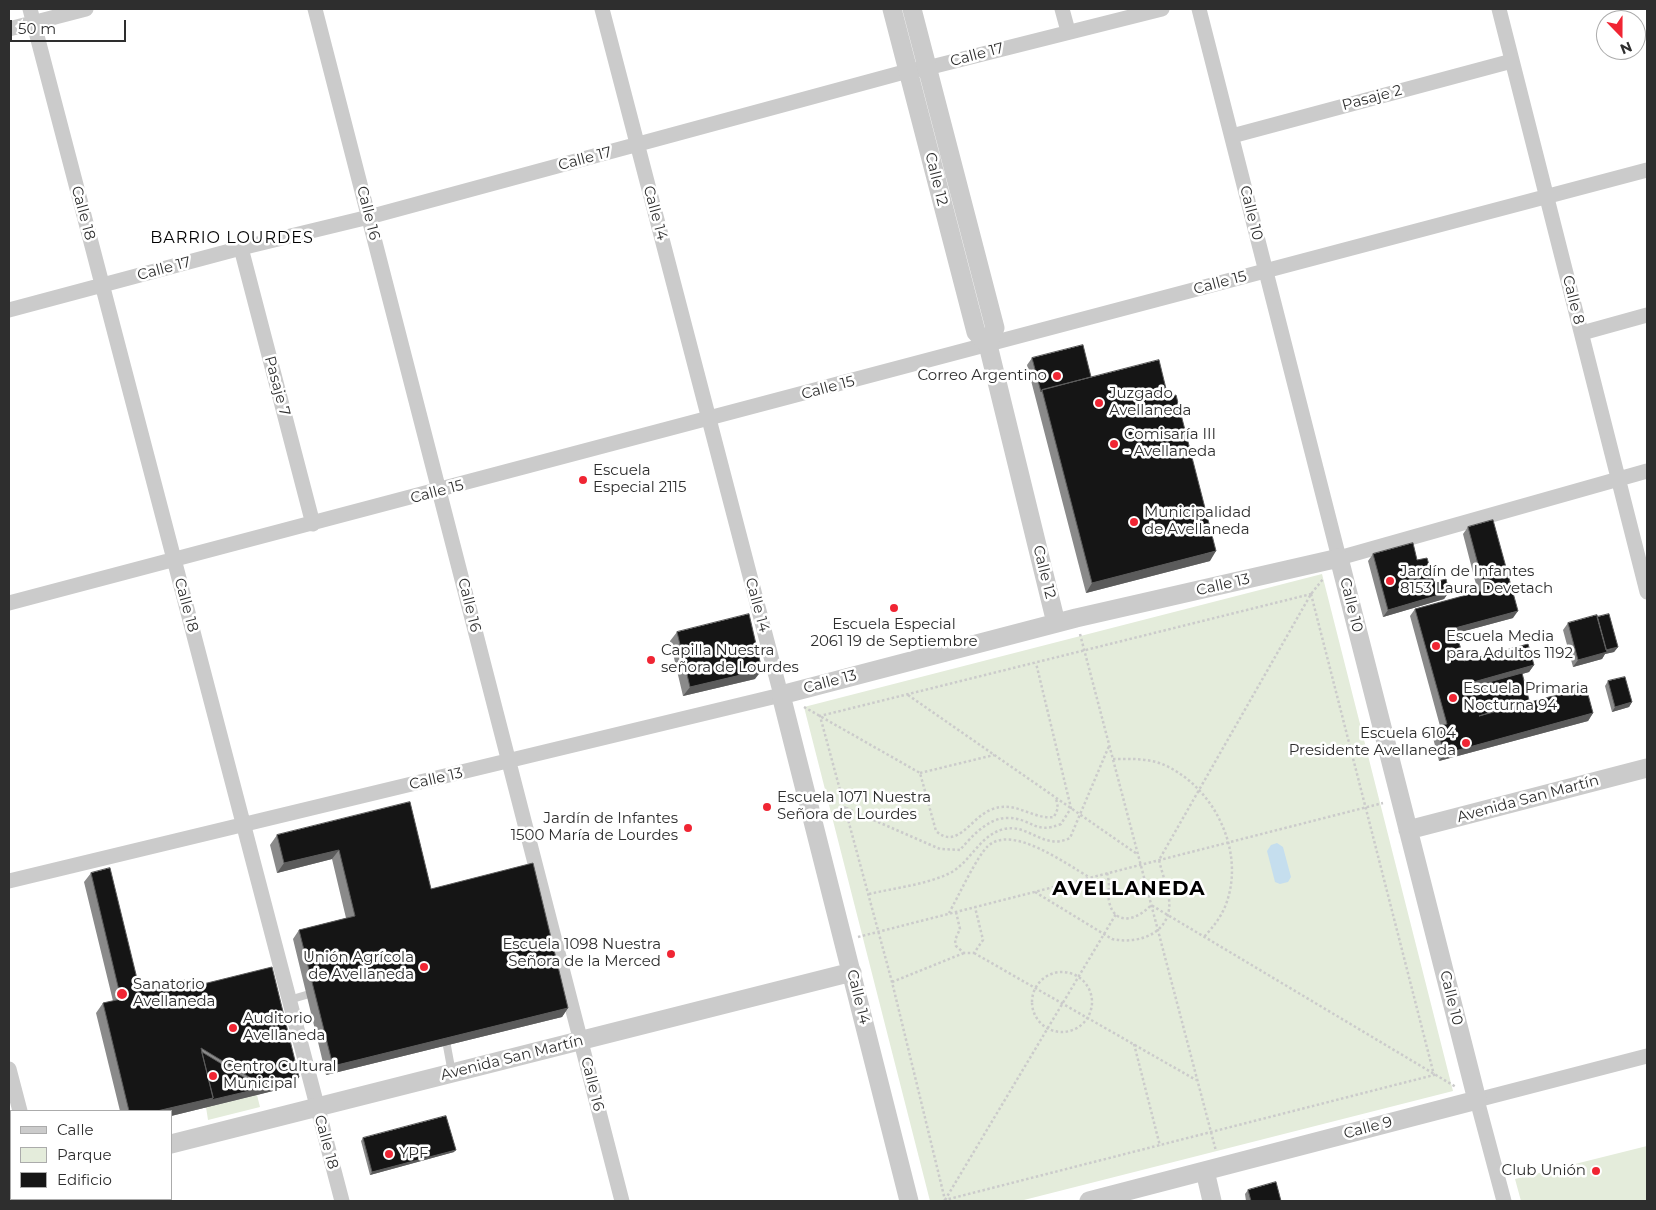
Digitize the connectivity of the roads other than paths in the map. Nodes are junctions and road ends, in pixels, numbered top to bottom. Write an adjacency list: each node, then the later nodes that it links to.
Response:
1 (86, 9): 10 (street)
2 (315, 9): 19 (street, Calle 16)
3 (602, 9): 16 (street, Calle 14)
4 (892, 9): 14 (street, Calle 12)
5 (912, 9): 14 (street, Calle 12)
6 (1062, 9): 12 (street)
7 (1162, 9): 12 (street, Calle 17)
8 (1199, 9): 15 (street, Calle 10)
9 (1499, 9): 13 (street, Calle 8)
10 (32, 16): 11 (street); 22 (street, Calle 18)
11 (9, 29)
12 (1068, 31): 14 (street, Calle 17)
13 (1512, 61): 15 (street, Pasaje 2); 18 (street, Calle 8)
14 (918, 70): 16 (street, Calle 17); 26 (street, Calle 12)
15 (1232, 136): 21 (street, Calle 10)
16 (638, 145): 19 (street, Calle 17); 27 (street, Calle 14)
17 (1647, 170): 18 (street, Calle 15)
18 (1547, 195): 21 (street, Calle 15); 25 (street, Calle 8)
19 (369, 217): 20 (street, Calle 17); 30 (street, Calle 16)
20 (241, 248): 22 (street, Calle 17); 31 (street, Pasaje 7)
21 (1266, 271): 26 (street, Calle 15); 33 (street, Calle 10)
22 (102, 286): 23 (street, Calle 17); 32 (street, Calle 18)
23 (9, 310)
24 (1647, 315): 25 (street)
25 (1582, 333): 29 (street, Calle 8)
26 (988, 345): 27 (street, Calle 15); 36 (street, Calle 12)
27 (709, 419): 30 (street, Calle 15); 37 (street, Calle 14)
28 (1647, 471): 29 (street, Calle 13)
29 (1619, 479): 33 (street, Calle 13); 34 (street, Calle 8)
30 (439, 491): 31 (street, Calle 15); 38 (street, Calle 16)
31 (313, 524): 32 (street, Calle 15)
32 (173, 558): 35 (street, Calle 15); 40 (street, Calle 18)
33 (1339, 558): 36 (street, Calle 13); 41 (street, Calle 10)
34 (1647, 592)
35 (9, 603)
36 (1056, 623): 37 (street, Calle 13)
37 (781, 695): 38 (street, Calle 13); 43 (street, Calle 14)
38 (509, 762): 40 (street, Calle 13); 46 (street, Calle 16)
39 (1647, 768): 41 (street, Avenida San Martín)
40 (243, 825): 42 (street, Calle 13); 45 (street, Calle 18)
41 (1408, 830): 51 (street, Calle 10)
42 (9, 881)
43 (852, 972): 46 (street, Avenida San Martín); 58 (street, Calle 14)
44 (306, 995): 45 (lane)
45 (289, 1000): 52 (street, Calle 18)
46 (581, 1040): 50 (street, Avenida San Martín); 57 (street, Calle 16)
47 (446, 1046): 50 (lane)
48 (1647, 1056): 51 (street, Calle 9)
49 (9, 1069): 53 (street)
50 (452, 1073): 52 (street, Avenida San Martín)
51 (1477, 1100): 55 (street, Calle 9); 61 (street, Calle 10)
52 (317, 1107): 54 (street, Avenida San Martín); 56 (street, Calle 18)
53 (20, 1110)
54 (172, 1144)
55 (1212, 1169): 59 (street, Calle 9); 60 (street)
56 (342, 1201)
57 (622, 1201)
58 (909, 1201)
59 (1089, 1201)
60 (1212, 1201)
61 (1504, 1201)

